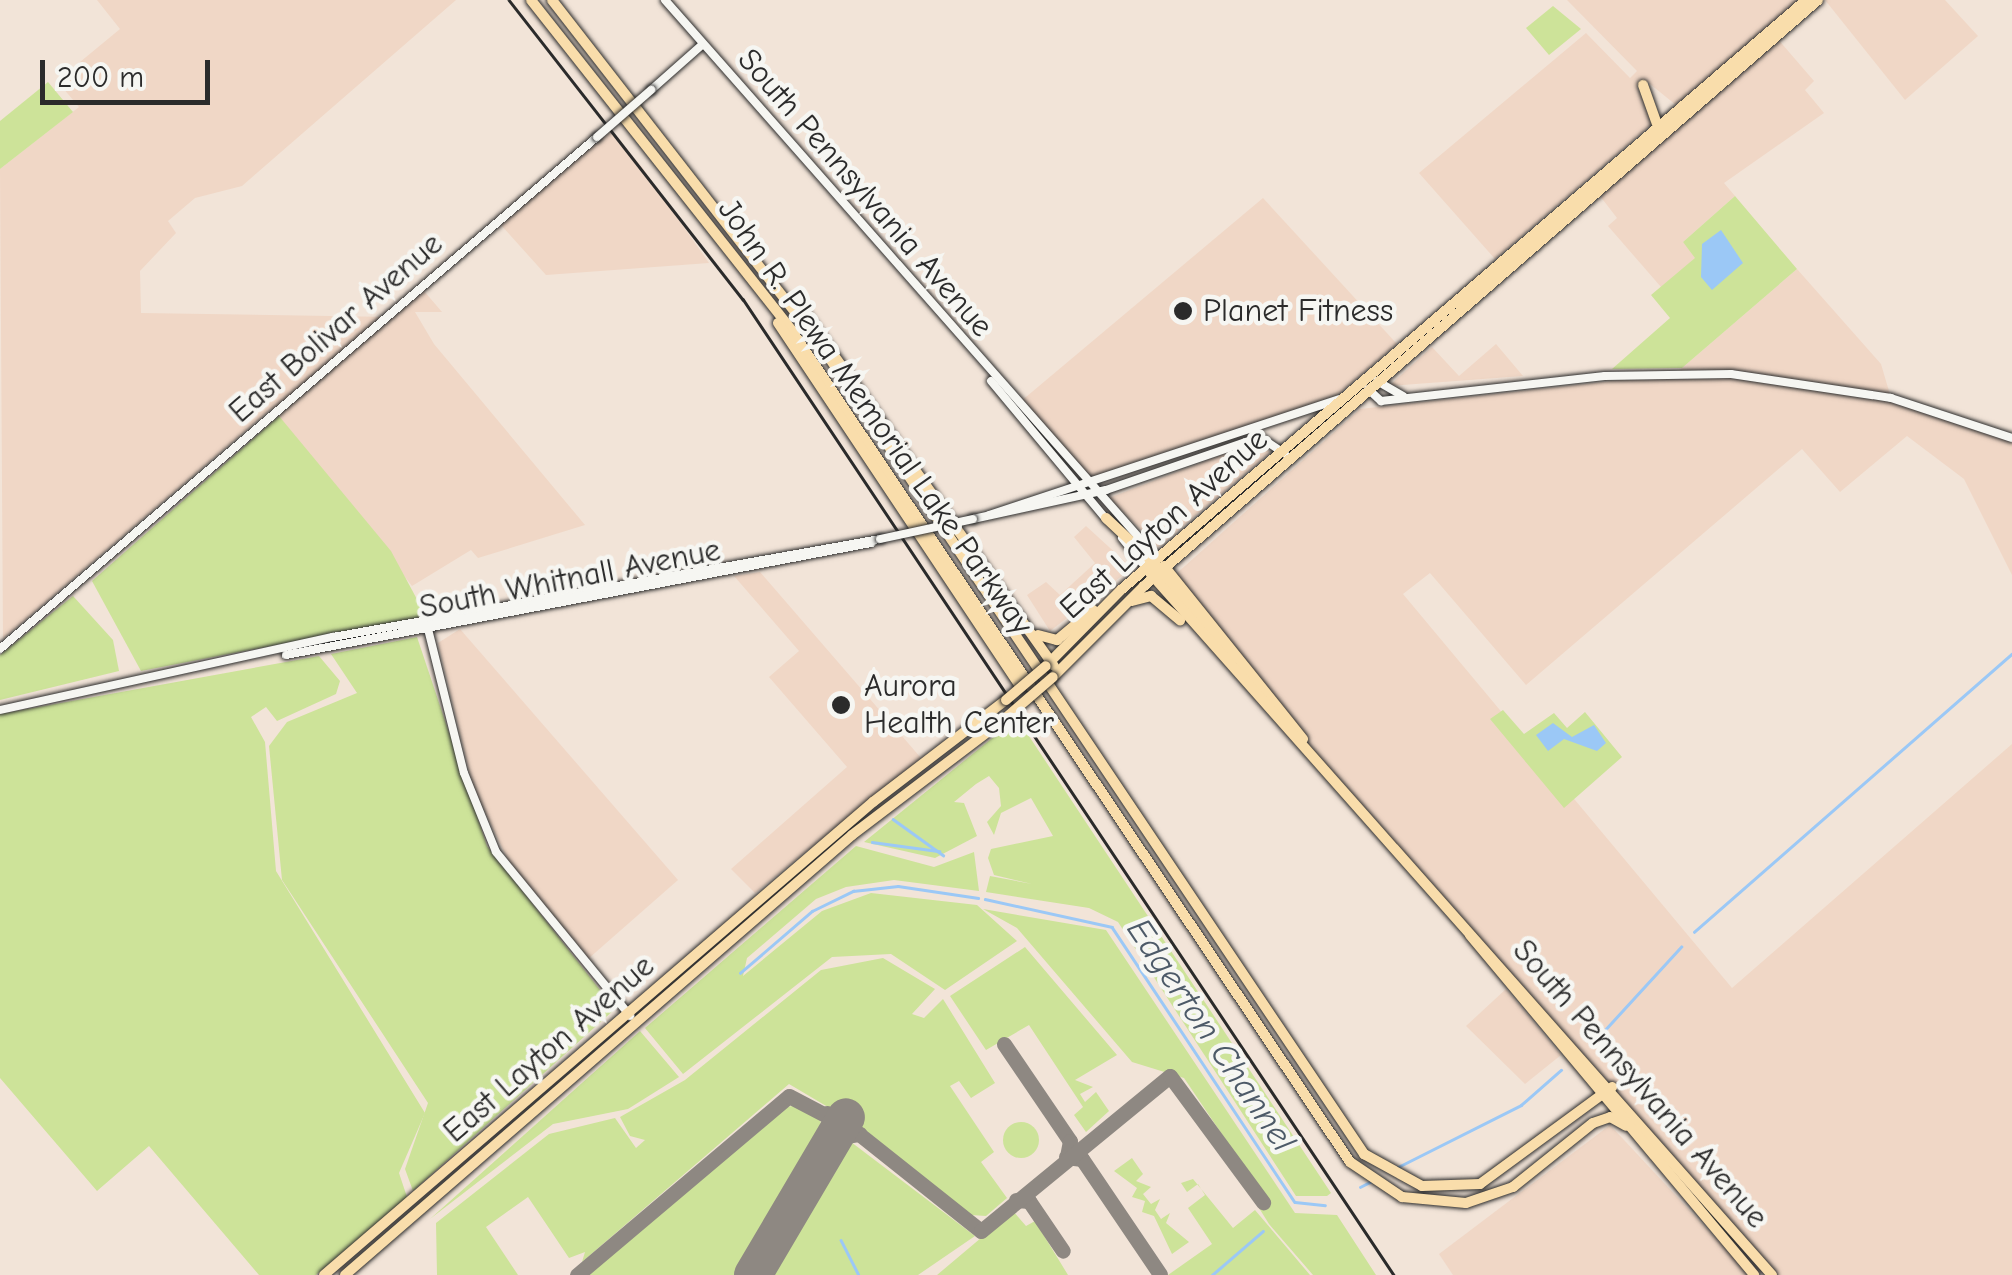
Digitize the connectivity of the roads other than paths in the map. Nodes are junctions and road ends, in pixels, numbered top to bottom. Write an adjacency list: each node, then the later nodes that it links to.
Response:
1 (531, 0): 10 (main road, John R. Plewa Memorial Lake Parkway)
2 (552, 0): 9 (main road, John R. Plewa Memorial Lake Parkway)
3 (666, 0): 6 (street, South Pennsylvania Avenue)
4 (1806, 0): 8 (main road, East Layton Avenue)
5 (1818, 0): 13 (main road, East Layton Avenue)
6 (703, 44): 11 (street, South Pennsylvania Avenue); 36 (street, East Bolivar Avenue, bridge)
7 (1643, 86): 8 (main road)
8 (1658, 127): 12 (main road, East Layton Avenue)
9 (713, 200): 33 (main road); 50 (main road, John R. Plewa Memorial Lake Parkway)
10 (708, 218): 39 (main road); 51 (main road, John R. Plewa Memorial Lake Parkway)
11 (987, 372): 20 (street, South Pennsylvania Avenue); 21 (street, South Pennsylvania Avenue)
12 (1366, 377): 13 (street); 14 (street); 16 (main road, East Layton Avenue)
13 (1381, 385): 14 (main road, East Layton Avenue); 15 (street)
14 (1371, 393): 15 (street); 19 (main road, East Layton Avenue)
15 (1403, 396): 17 (street)
16 (1340, 400): 18 (main road, East Layton Avenue); 20 (street, South Whitnall Avenue)
17 (2012, 438)
18 (1282, 450): 19 (street); 22 (street, South Whitnall Avenue); 27 (main road, East Layton Avenue)
19 (1291, 461): 27 (main road, East Layton Avenue)
20 (1090, 484): 21 (street, South Whitnall Avenue); 22 (street, South Pennsylvania Avenue)
21 (1079, 486): 23 (street, South Pennsylvania Avenue); 24 (street, South Whitnall Avenue)
22 (1097, 492): 23 (street, South Whitnall Avenue); 27 (street, South Pennsylvania Avenue)
23 (1086, 495): 24 (street, South Whitnall Avenue); 25 (street, South Pennsylvania Avenue)
24 (989, 515): 26 (street, South Whitnall Avenue, bridge)
25 (1106, 518): 27 (main road)
26 (880, 540): 29 (street, South Whitnall Avenue); 30 (street, South Whitnall Avenue)
27 (1155, 568): 28 (main road, East Layton Avenue); 31 (main road, East Layton Avenue); 35 (main road, South Pennsylvania Avenue); 38 (main road); 42 (main road, South Pennsylvania Avenue)
28 (1122, 588): 33 (main road); 38 (main road, East Layton Avenue)
29 (580, 590): 30 (street); 32 (street, South Whitnall Avenue)
30 (582, 602): 34 (street, South Whitnall Avenue)
31 (1126, 603): 35 (main road); 38 (main road, East Layton Avenue)
32 (424, 620): 34 (street); 37 (street, South Whitnall Avenue)
33 (1030, 630): 38 (main road)
34 (428, 631): 37 (street, South Whitnall Avenue); 46 (street)
35 (1208, 644): 42 (main road, South Pennsylvania Avenue)
36 (0, 650)
37 (267, 656): 41 (street, South Whitnall Avenue)
38 (1053, 669): 39 (main road, East Layton Avenue, bridge); 40 (main road, East Layton Avenue, bridge)
39 (1015, 685): 40 (main road, bridge); 46 (main road, East Layton Avenue, bridge)
40 (1040, 689): 46 (main road, East Layton Avenue, bridge)
41 (0, 706)
42 (1303, 740): 43 (main road, South Pennsylvania Avenue)
43 (1468, 930): 44 (main road, South Pennsylvania Avenue); 45 (main road, South Pennsylvania Avenue)
44 (1538, 1002): 45 (main road); 48 (main road, South Pennsylvania Avenue)
45 (1528, 1011): 47 (main road, South Pennsylvania Avenue)
46 (632, 1018): 53 (main road, East Layton Avenue); 54 (main road, East Layton Avenue)
47 (1583, 1076): 49 (main road, South Pennsylvania Avenue); 50 (main road)
48 (1612, 1087): 49 (main road, John R. Plewa Memorial Lake Parkway); 56 (main road, South Pennsylvania Avenue)
49 (1604, 1100): 50 (main road, John R. Plewa Memorial Lake Parkway); 51 (main road, John R. Plewa Memorial Lake Parkway); 52 (main road, South Pennsylvania Avenue)
50 (1574, 1119)
51 (1586, 1126): 52 (main road)
52 (1626, 1126): 55 (main road, South Pennsylvania Avenue)
53 (324, 1275)
54 (346, 1275)
55 (1754, 1275)
56 (1772, 1275)

